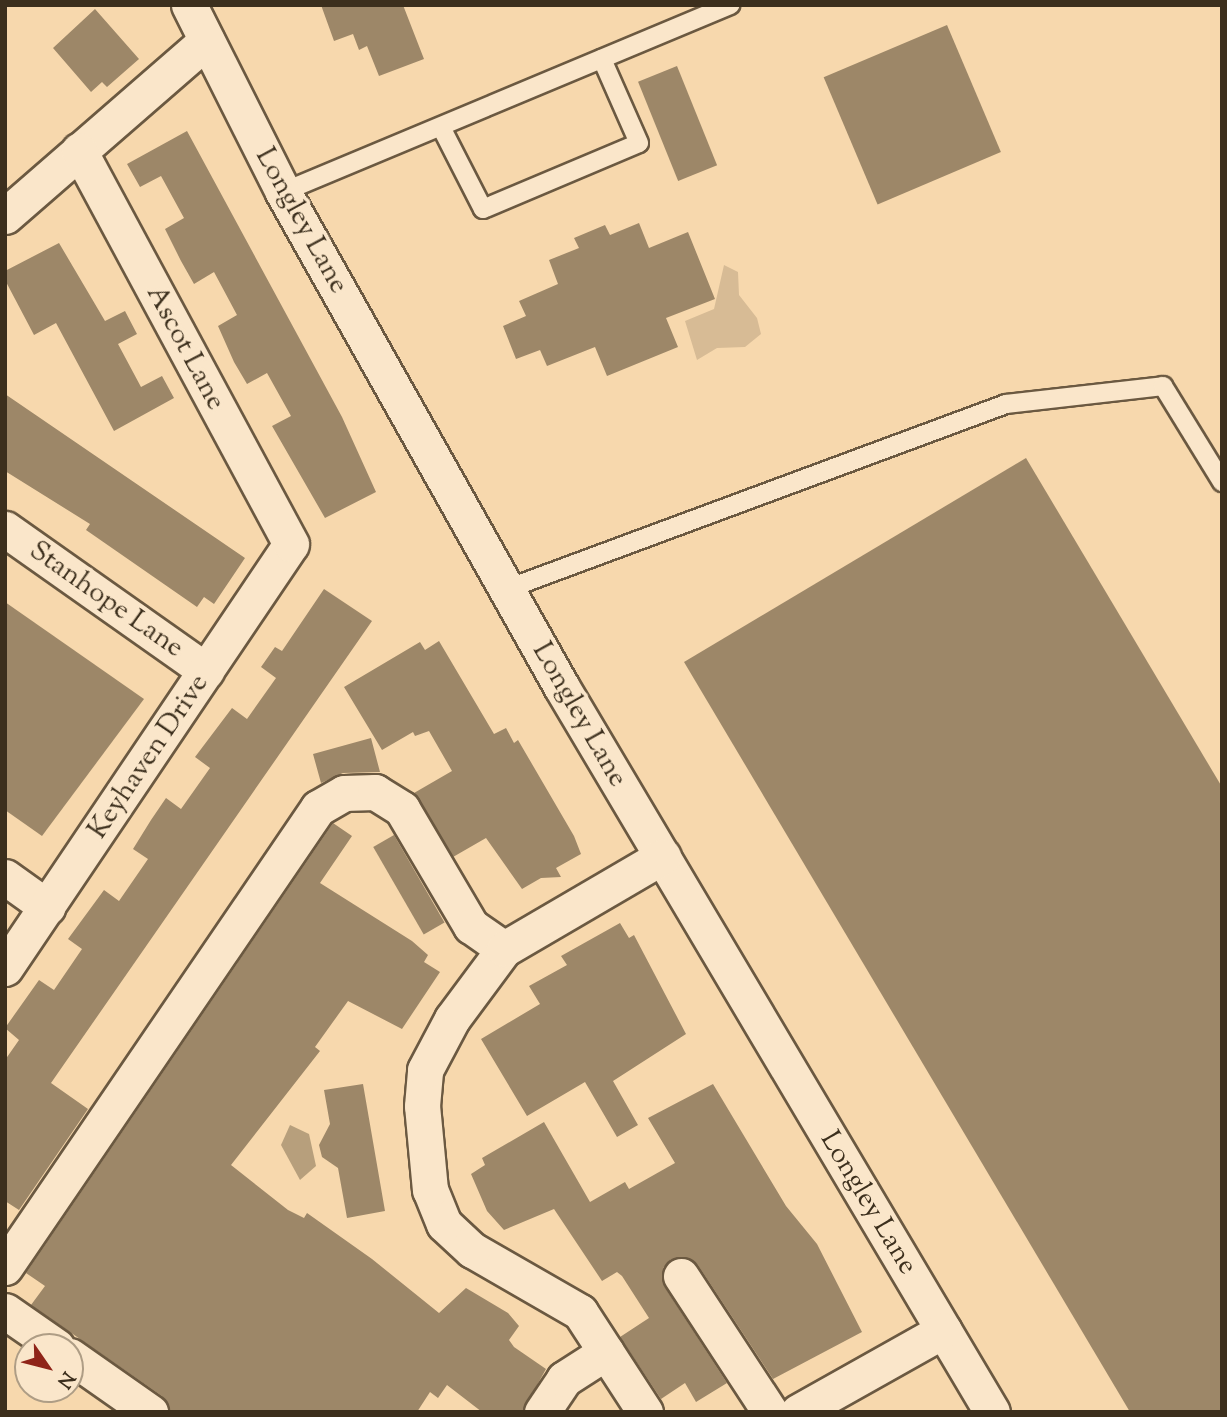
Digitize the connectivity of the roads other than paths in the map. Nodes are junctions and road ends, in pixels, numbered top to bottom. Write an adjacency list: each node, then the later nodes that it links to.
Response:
1 (189, 5): 3 (street, Longley Lane)
2 (731, 5): 4 (lane)
3 (206, 41): 6 (street); 7 (street, Longley Lane)
4 (602, 60): 5 (lane); 5 (lane)
5 (441, 127): 7 (lane)
6 (79, 151): 8 (street); 11 (street, Ascot Lane)
7 (283, 191): 12 (street, Longley Lane)
8 (5, 216)
9 (1222, 482): 12 (lane)
10 (5, 529): 13 (street, Stanhope Lane)
11 (291, 544): 13 (street, Keyhaven Drive)
12 (507, 590): 14 (street, Longley Lane)
13 (206, 671): 16 (street, Keyhaven Drive)
14 (663, 856): 17 (street); 22 (street, Longley Lane)
15 (5, 877): 16 (street)
16 (47, 907): 18 (street, Keyhaven Drive)
17 (504, 949): 19 (street); 24 (street)
18 (5, 968)
19 (5, 1267)
20 (681, 1276): 29 (street)
21 (5, 1311): 23 (street)
22 (944, 1330): 30 (street); 31 (street, Longley Lane)
23 (37, 1333)
24 (606, 1352): 27 (street); 28 (street)
25 (84, 1366): 26 (street)
26 (150, 1412)
27 (542, 1412)
28 (645, 1412)
29 (770, 1412)
30 (799, 1412)
31 (992, 1412)

